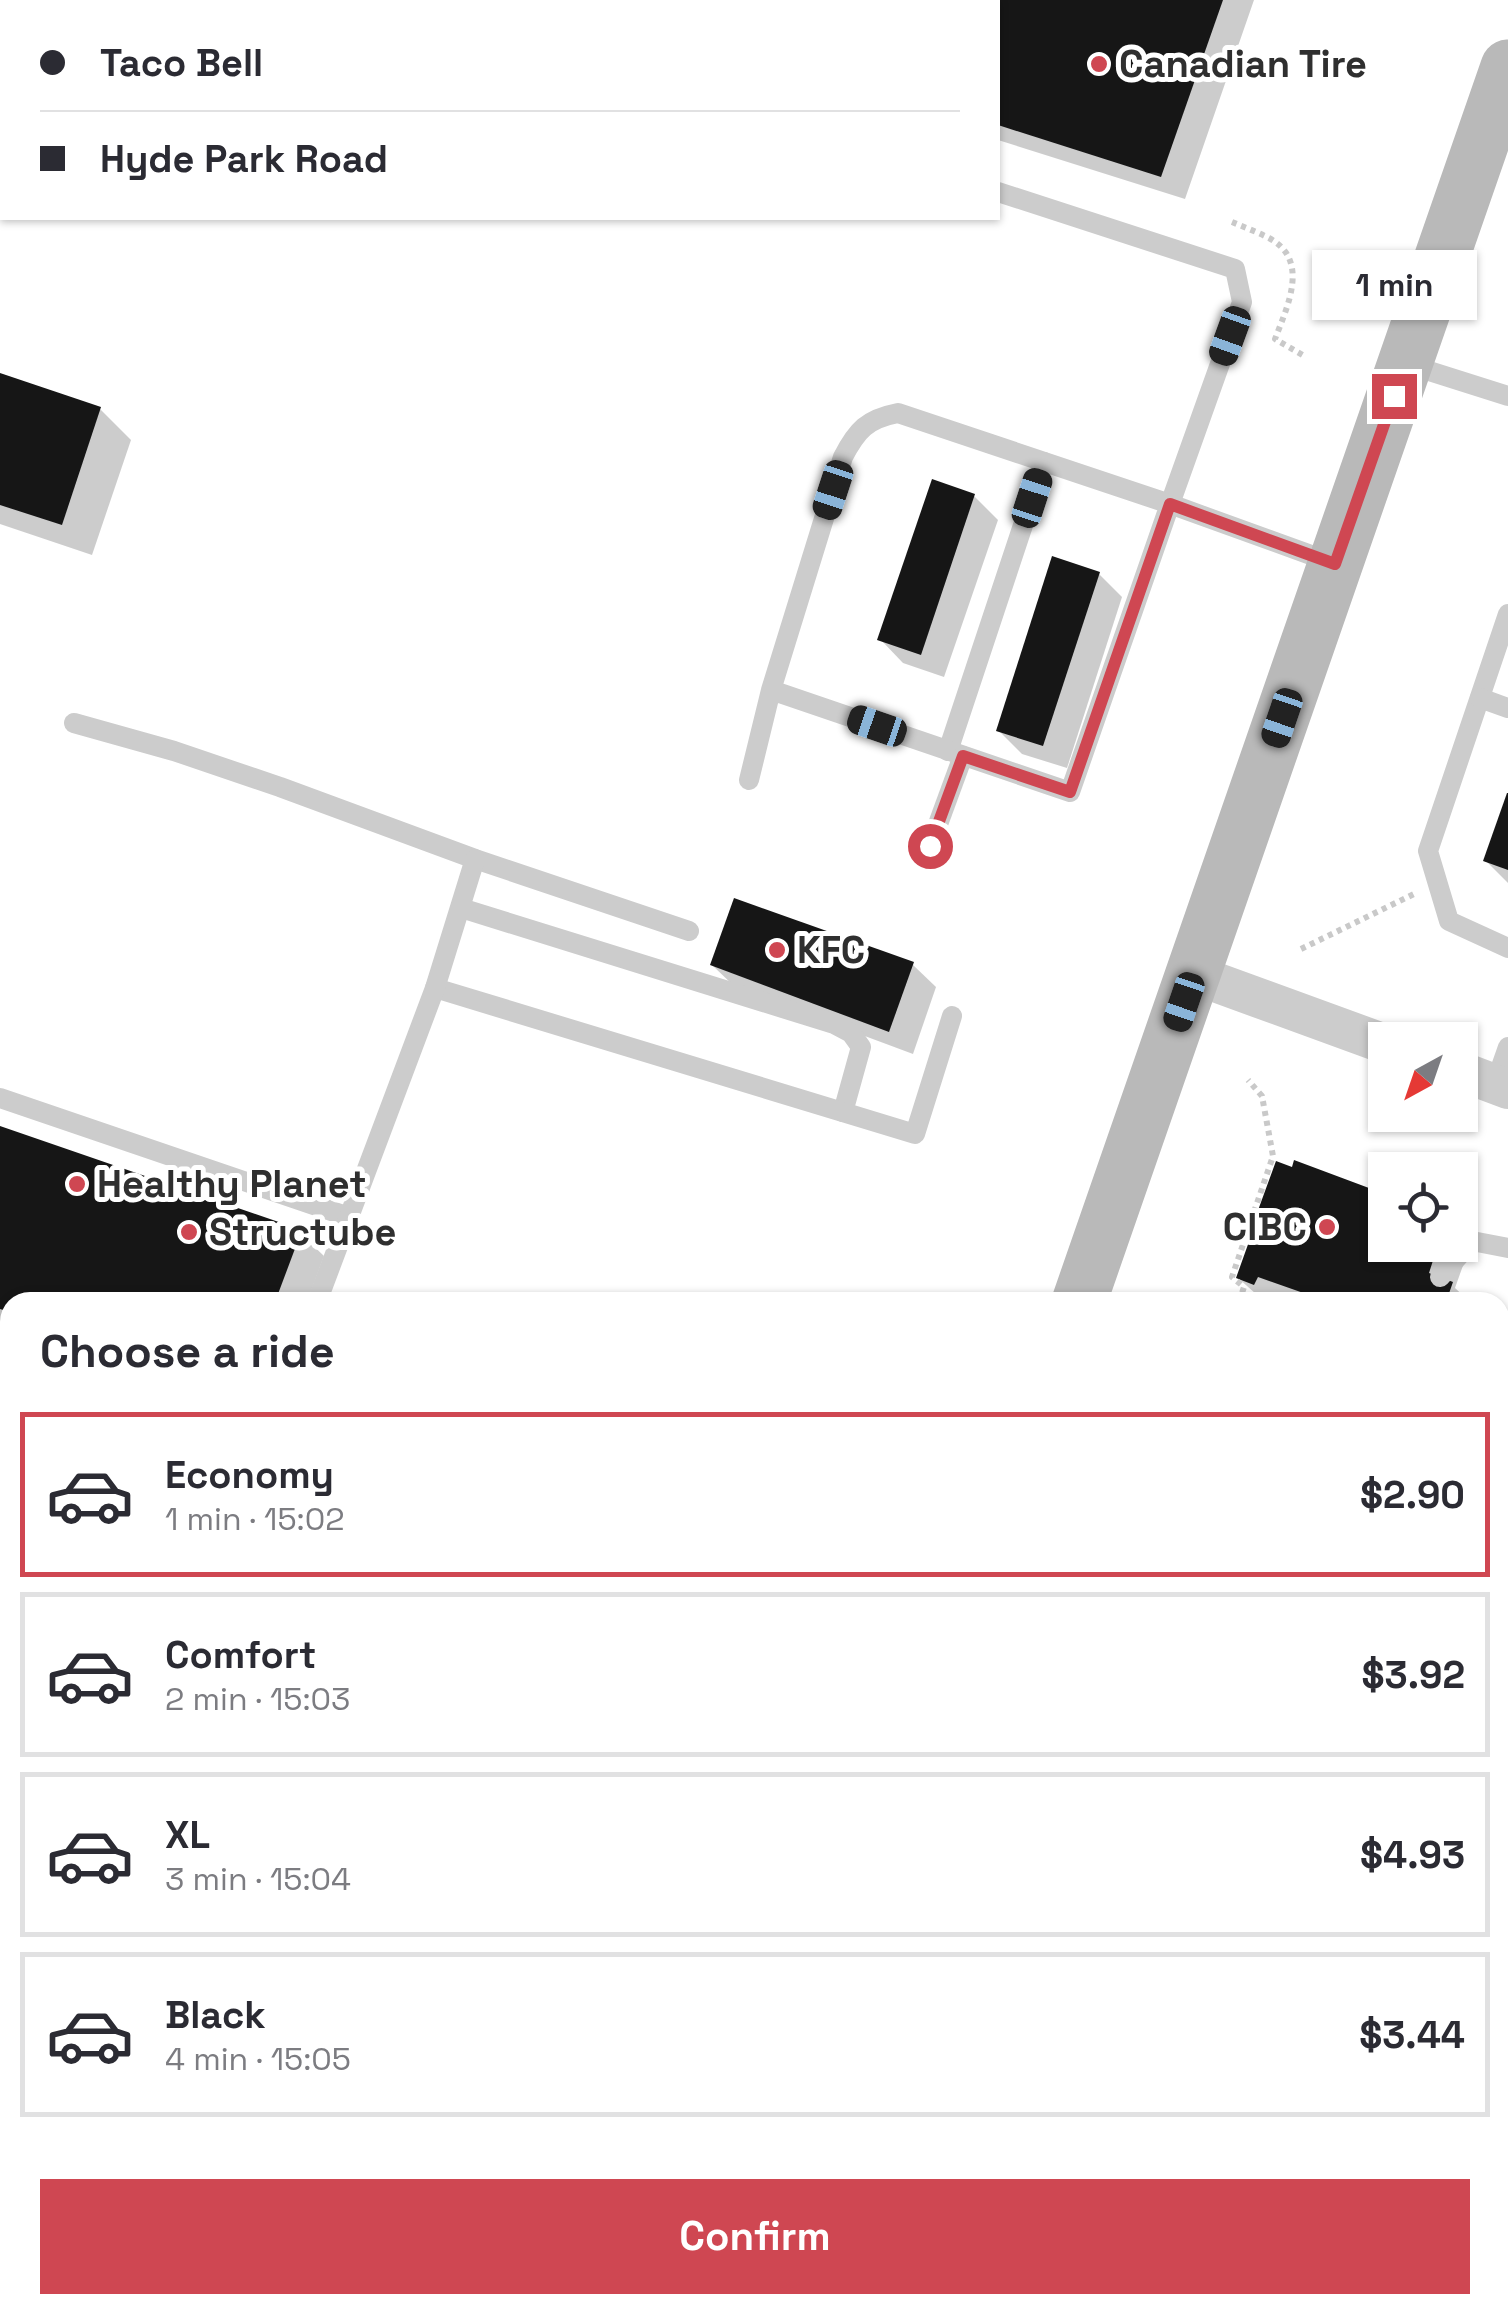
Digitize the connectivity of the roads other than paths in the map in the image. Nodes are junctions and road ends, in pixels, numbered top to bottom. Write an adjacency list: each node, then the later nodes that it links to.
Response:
1 (1508, 67): 3 (main road)
2 (1000, 193): 6 (lane)
3 (1406, 363): 4 (lane); 7 (main road)
4 (1508, 396)
5 (1044, 462): 6 (lane); 9 (lane); 13 (lane)
6 (1170, 504): 7 (lane); 13 (lane)
7 (1335, 564): 20 (main road)
8 (1508, 614): 10 (lane)
9 (771, 690): 13 (lane); 14 (lane)
10 (1480, 698): 11 (lane); 19 (lane)
11 (1508, 708)
12 (74, 723): 16 (lane)
13 (955, 753): 15 (lane)
14 (749, 780)
15 (930, 846)
16 (475, 859): 17 (lane); 18 (lane)
17 (461, 908): 21 (lane); 25 (lane)
18 (688, 931)
19 (1508, 948)
20 (1194, 974): 23 (street); 30 (main road)
21 (435, 988): 25 (lane); 26 (lane)
22 (952, 1016): 25 (lane)
23 (1368, 1038)
24 (0, 1098): 26 (lane)
25 (844, 1112)
26 (350, 1217): 29 (lane)
27 (1508, 1248): 28 (lane)
28 (1440, 1277)
29 (321, 1292)
30 (1083, 1292)

